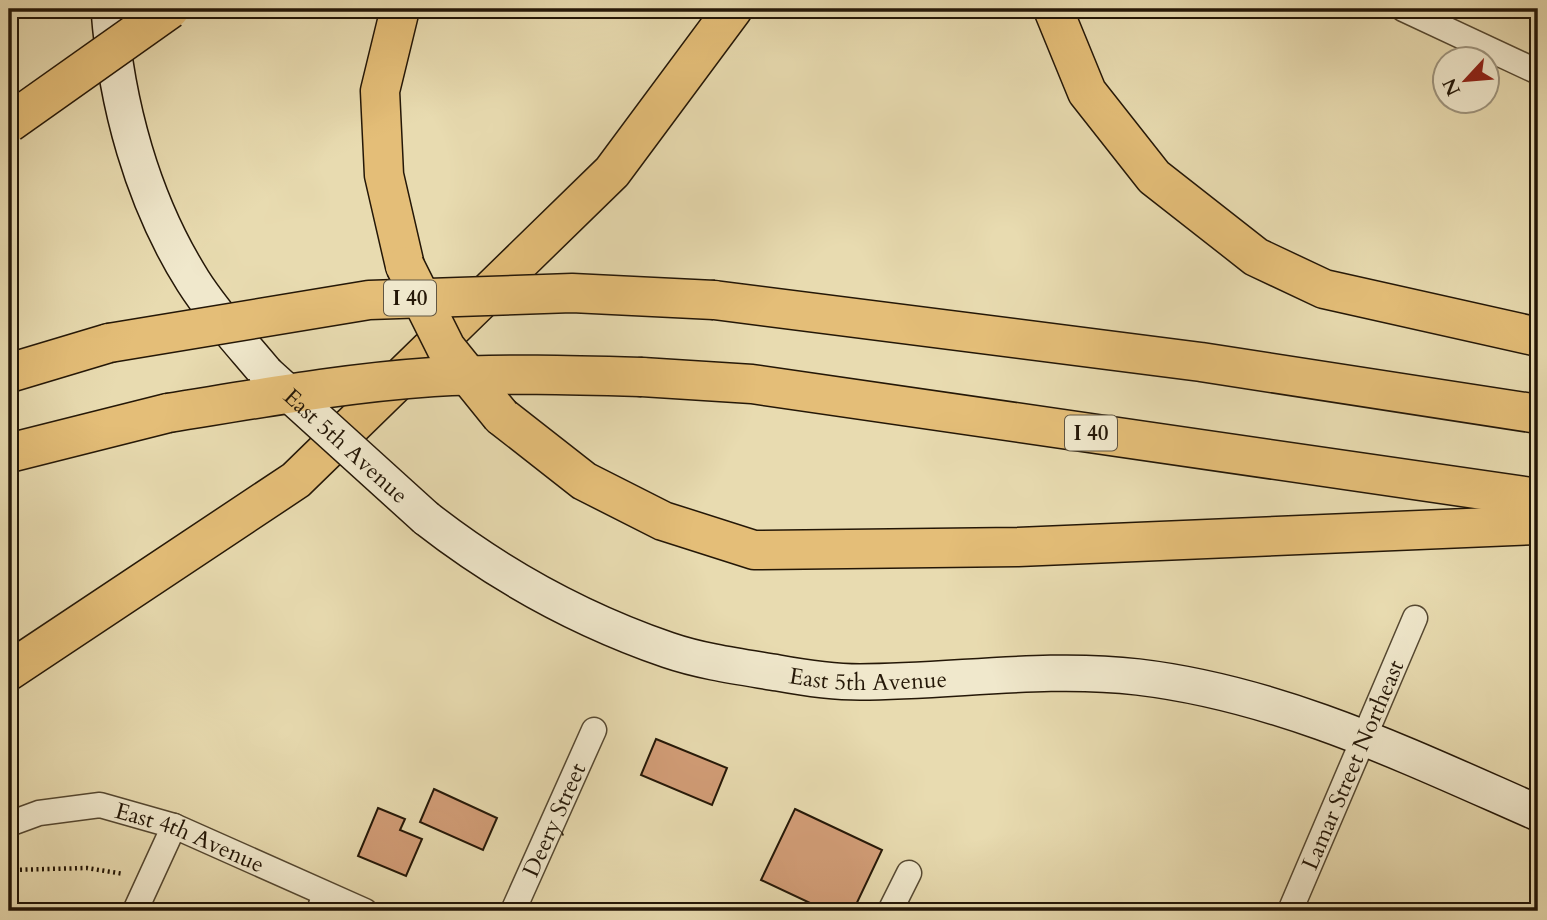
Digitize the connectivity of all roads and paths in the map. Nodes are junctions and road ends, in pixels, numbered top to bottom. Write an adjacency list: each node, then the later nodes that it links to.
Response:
1 (109, 9): 18 (main road, East 5th Avenue, bridge)
2 (170, 9): 8 (highway, bridge)
3 (400, 9): 14 (highway, bridge)
4 (733, 9): 16 (highway)
5 (1052, 9): 9 (highway)
6 (1403, 9): 7 (street)
7 (1538, 72)
8 (9, 123)
9 (1538, 337)
10 (9, 373): 11 (highway, I 40, bridge)
11 (1538, 414)
12 (9, 453): 13 (highway, I 40, bridge)
13 (1538, 498)
14 (1538, 525)
15 (1415, 618): 18 (street, Lamar Street Northeast)
16 (9, 671)
17 (594, 730): 28 (street, Deery Street)
18 (1367, 737): 19 (main road, East 5th Avenue); 30 (street, Lamar Street Northeast)
19 (1538, 813)
20 (9, 824): 21 (street, East 4th Avenue)
21 (174, 826): 24 (street); 25 (street, East 4th Avenue)
22 (9, 870): 24 (path)
23 (909, 873): 29 (street)
24 (149, 881): 26 (street)
25 (316, 901): 27 (street, East 4th Avenue)
26 (135, 911)
27 (365, 911)
28 (513, 911)
29 (890, 911)
30 (1290, 911)

